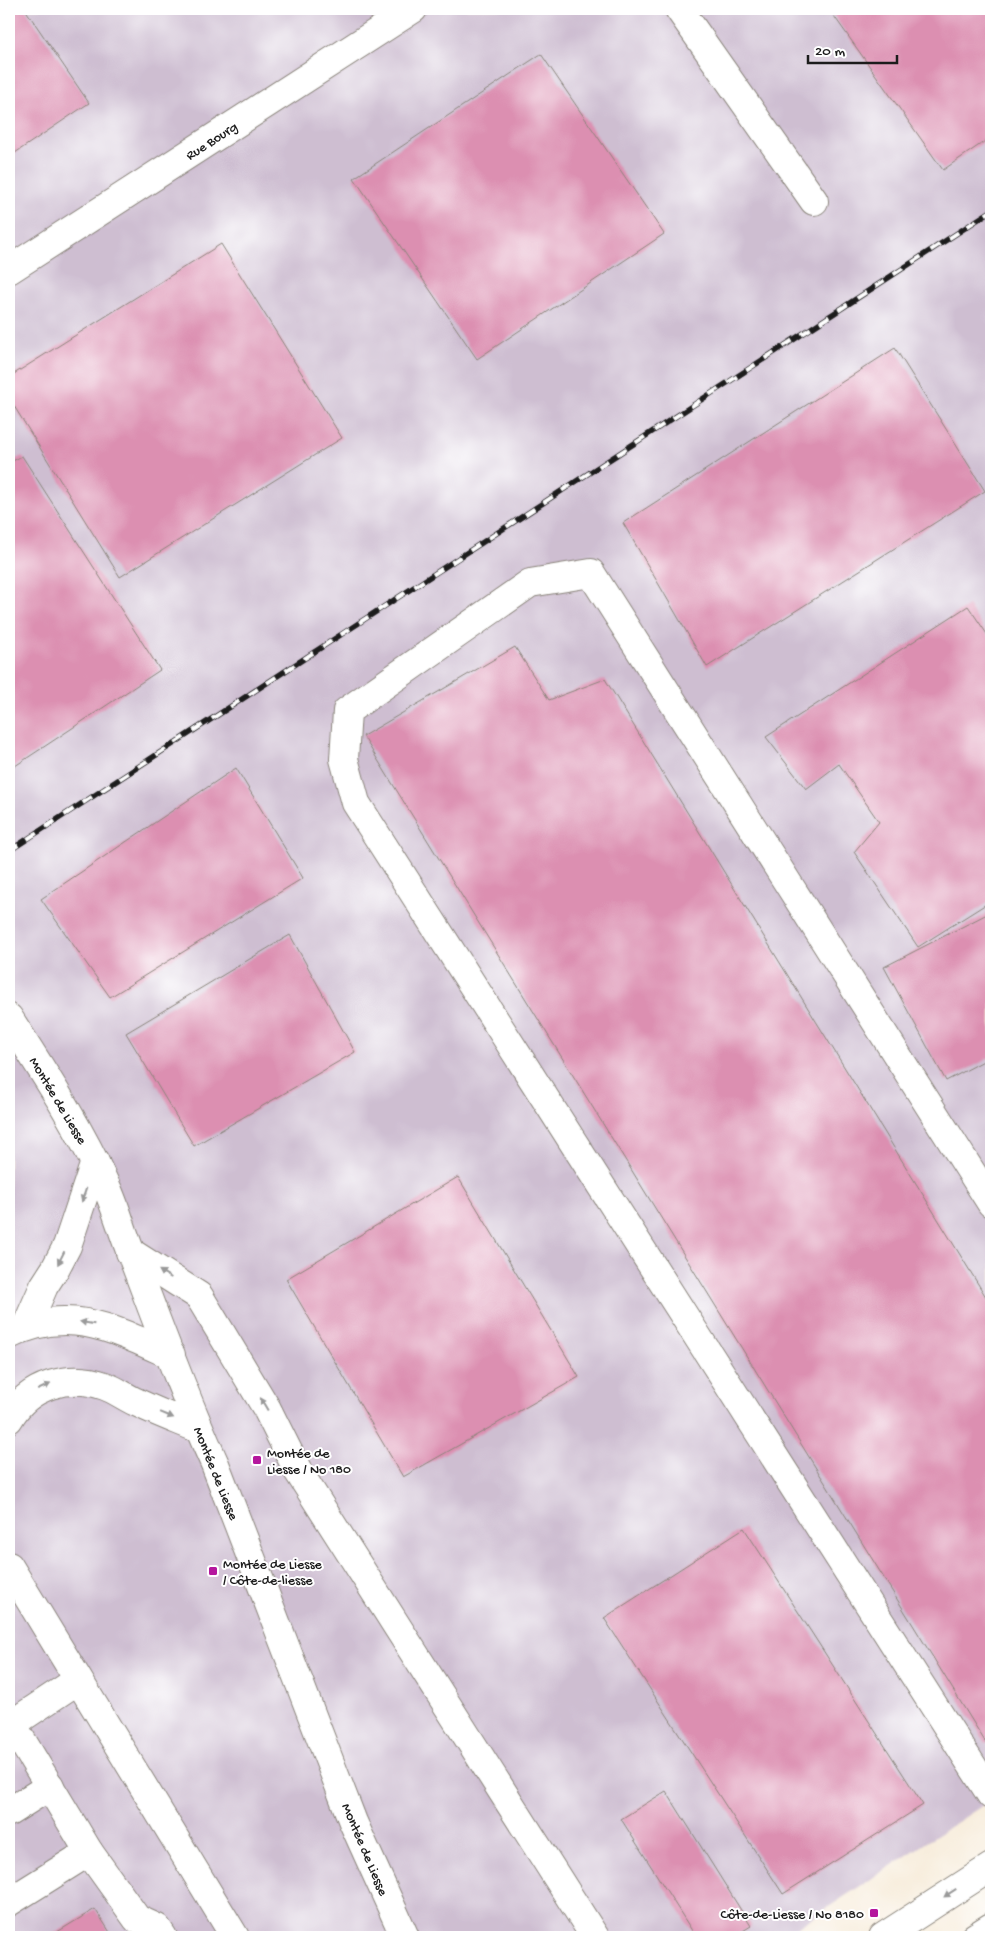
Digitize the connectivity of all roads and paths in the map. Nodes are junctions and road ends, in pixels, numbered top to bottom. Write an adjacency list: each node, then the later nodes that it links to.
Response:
1 (413, 9): 4 (main road, Rue Bourg)
2 (679, 9): 3 (main road)
3 (814, 201)
4 (9, 270)
5 (9, 1018): 6 (main road, Montée de Liesse)
6 (95, 1162): 8 (main road, Montée de Liesse); 9 (main road, one-way to 9)
7 (991, 1203): 17 (main road)
8 (130, 1252): 10 (main road, Montée de Liesse); 27 (main road, one-way to 8)
9 (18, 1331): 10 (main road, one-way to 9)
10 (171, 1355): 12 (main road, Montée de Liesse)
11 (9, 1419): 12 (main road, one-way to 12)
12 (199, 1429): 26 (main road, Montée de Liesse)
13 (10, 1563): 14 (main road)
14 (78, 1680): 15 (main road); 25 (main road)
15 (10, 1725): 16 (main road)
16 (50, 1786): 18 (main road); 19 (main road)
17 (991, 1794)
18 (9, 1812)
19 (89, 1852): 21 (main road); 23 (main road)
20 (991, 1867): 28 (main road, one-way to 28)
21 (9, 1902)
22 (991, 1927): 29 (main road)
23 (137, 1928): 24 (main road)
24 (163, 1937)
25 (235, 1937)
26 (405, 1937)
27 (595, 1937)
28 (883, 1937)
29 (975, 1937)

